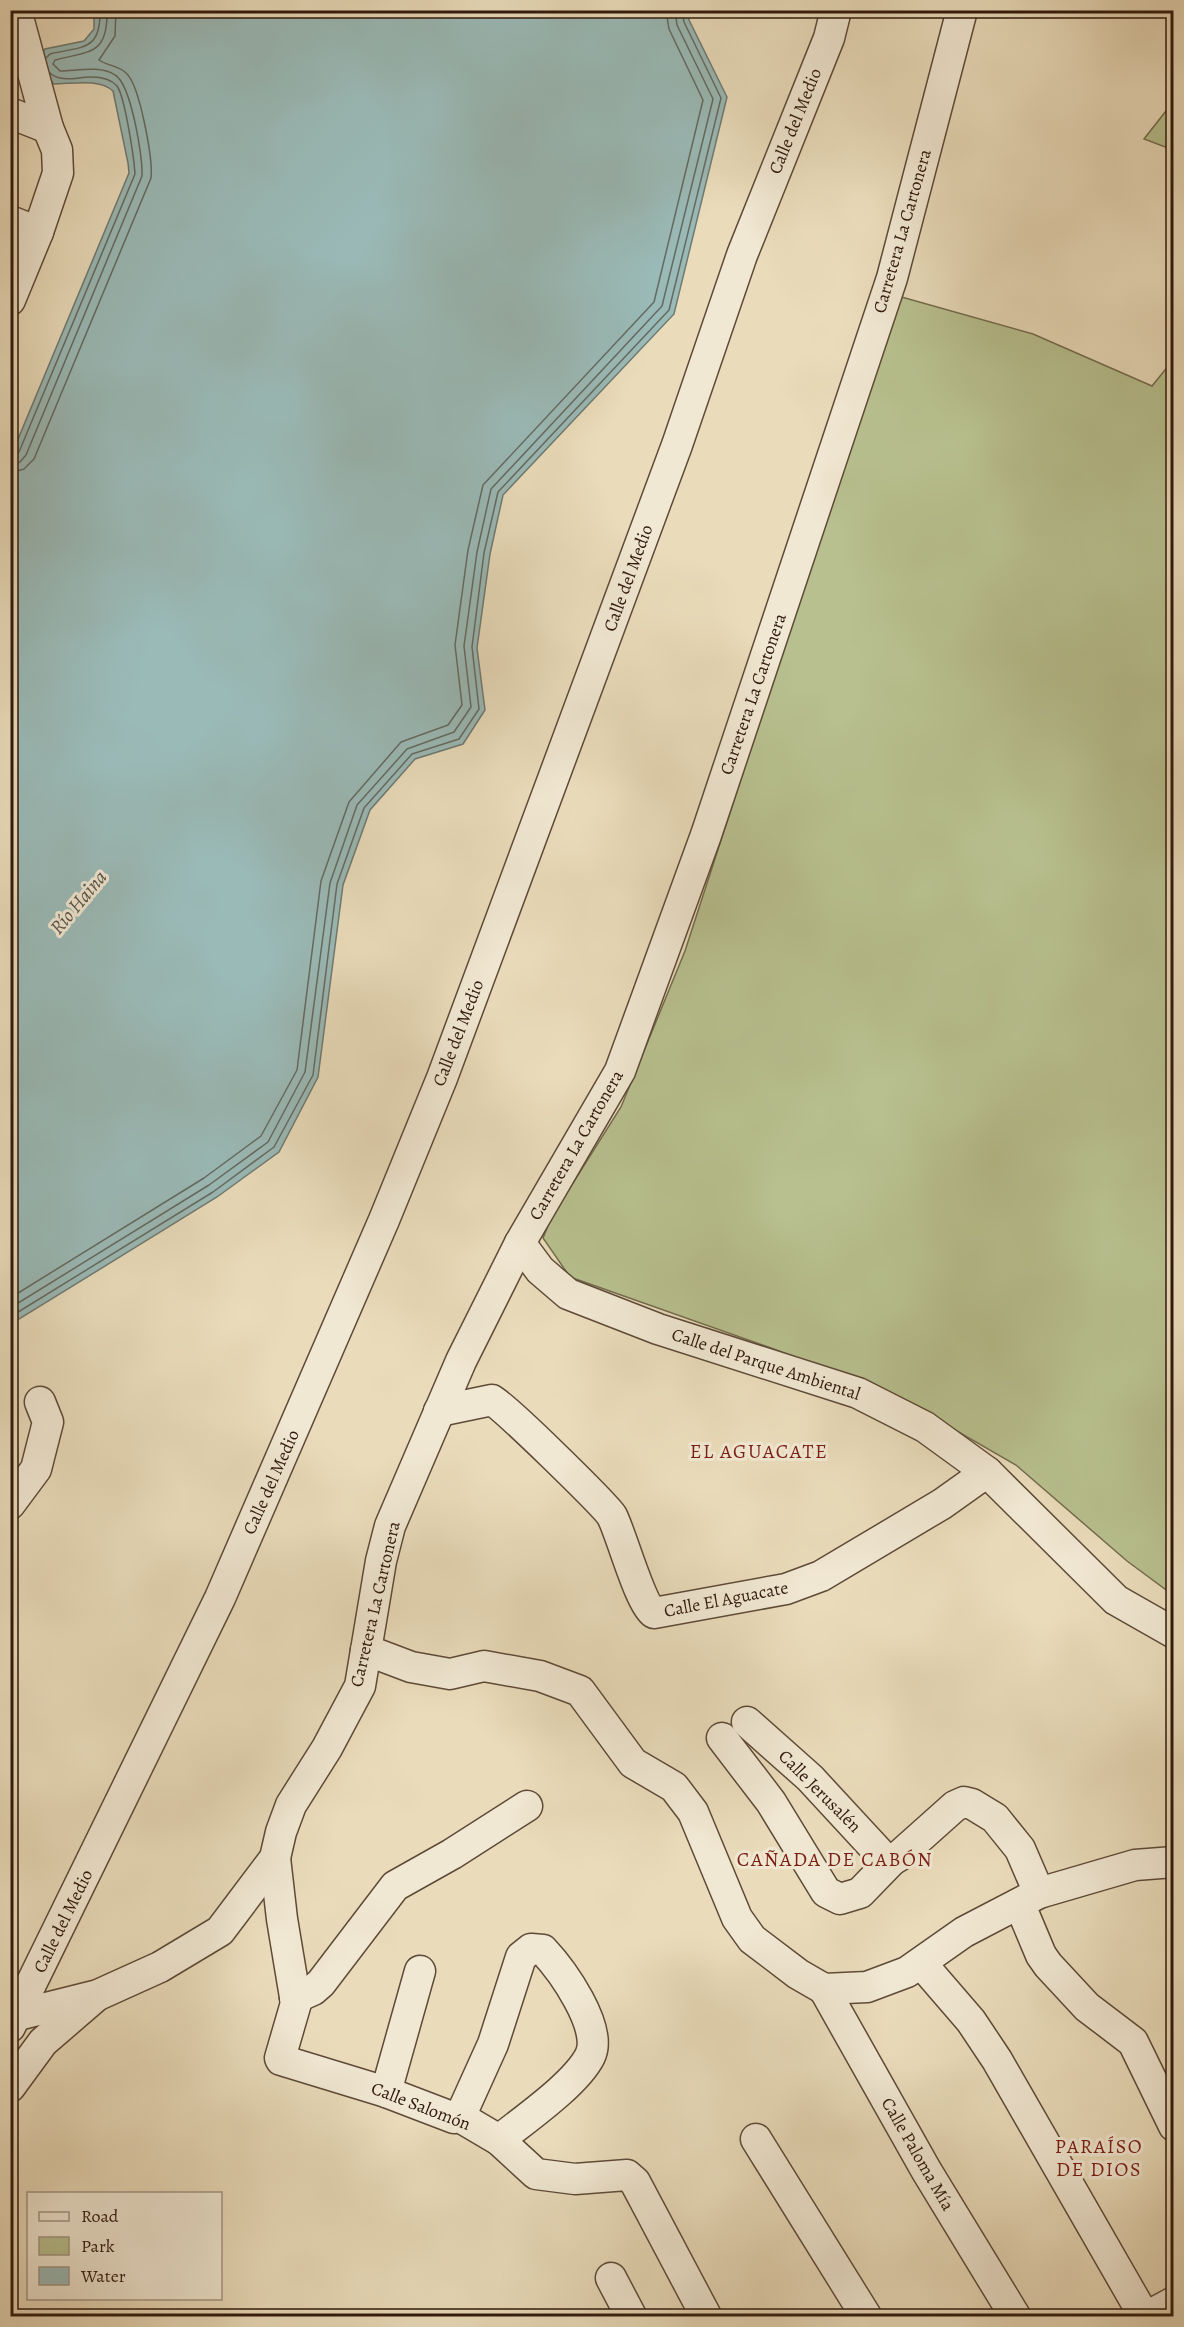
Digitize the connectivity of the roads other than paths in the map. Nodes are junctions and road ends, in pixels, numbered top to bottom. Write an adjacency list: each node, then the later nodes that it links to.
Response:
1 (16, 10): 5 (street)
2 (836, 10): 26 (street, Calle del Medio)
3 (962, 10): 9 (street, Carretera La Cartonera)
4 (10, 113): 5 (street)
5 (48, 128): 7 (street)
6 (10, 221): 7 (street)
7 (38, 232): 8 (street)
8 (10, 300)
9 (520, 1243): 11 (street, Carretera La Cartonera); 12 (street, Calle del Parque Ambiental)
10 (40, 1402): 13 (street)
11 (439, 1411): 12 (street, Calle El Aguacate); 15 (street, Carretera La Cartonera)
12 (987, 1472): 14 (street, Calle del Parque Ambiental)
13 (10, 1504)
14 (1173, 1633)
15 (366, 1650): 17 (street, Carretera La Cartonera); 23 (street)
16 (527, 1806): 25 (street)
17 (275, 1858): 24 (street, Carretera La Cartonera); 25 (street, Calle Salomón)
18 (892, 1860): 18 (street, Calle Jerusalén); 20 (street)
19 (1173, 1862): 20 (street)
20 (1029, 1899): 21 (street); 30 (street)
21 (921, 1963): 23 (street); 34 (street)
22 (420, 1971): 28 (street)
23 (824, 1989): 38 (street, Calle Paloma Mía)
24 (98, 1995): 26 (street, Carretera La Cartonera); 27 (street)
25 (295, 1998): 28 (street, Calle Salomón)
26 (13, 2020)
27 (10, 2088)
28 (386, 2092): 29 (street, Calle Salomón)
29 (460, 2117): 32 (street, Calle Salomón); 32 (street)
30 (1173, 2126)
31 (756, 2139): 37 (street)
32 (499, 2140): 36 (street, Calle Salomón)
33 (611, 2278): 35 (street)
34 (1161, 2312)
35 (631, 2316)
36 (706, 2316)
37 (866, 2316)
38 (1015, 2316)

